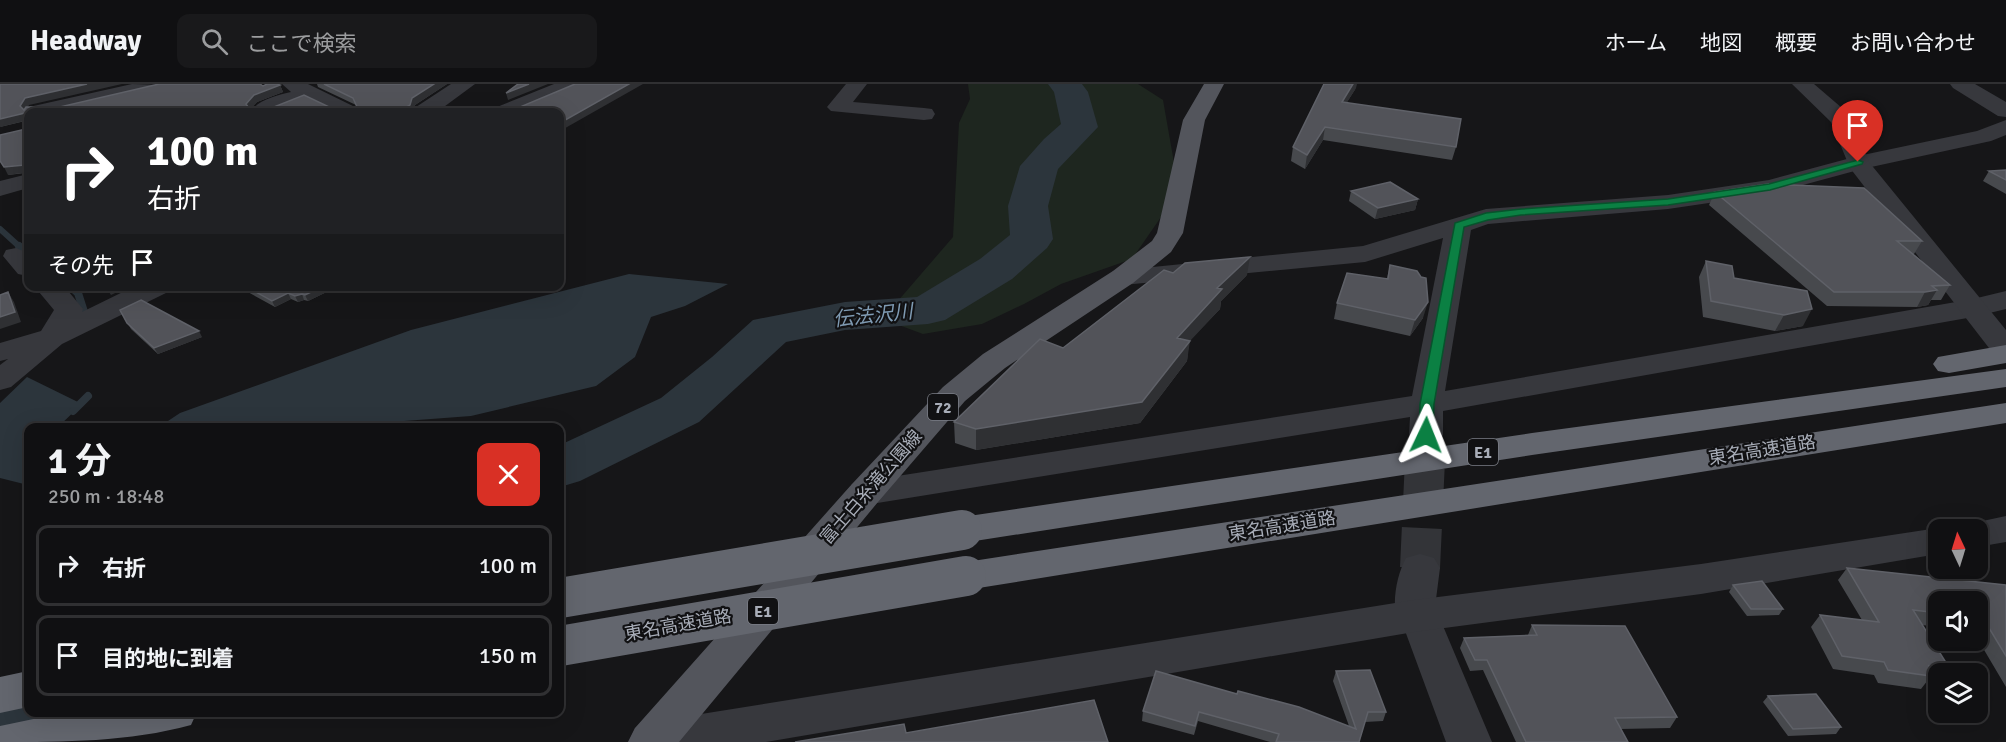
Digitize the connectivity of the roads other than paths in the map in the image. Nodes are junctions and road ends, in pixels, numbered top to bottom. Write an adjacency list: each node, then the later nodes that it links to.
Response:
1 (465, 84): 13 (street)
2 (571, 84): 14 (street)
3 (857, 84): 16 (street)
4 (1214, 84): 22 (main road, 富士白糸滝公園線 / 72)
5 (1802, 84): 18 (street)
6 (1960, 84): 15 (street)
7 (155, 85): 9 (street); 10 (street)
8 (300, 88): 11 (street); 12 (street)
9 (54, 108)
10 (152, 108)
11 (269, 108)
12 (338, 108)
13 (430, 108)
14 (514, 108)
15 (2006, 111)
16 (924, 114)
17 (2006, 127): 18 (street)
18 (1858, 162): 21 (street); 26 (street)
19 (24, 182): 20 (street)
20 (0, 189)
21 (1459, 225): 22 (street); 33 (street)
22 (1124, 277): 36 (main road, 富士白糸滝公園線 / 72)
23 (53, 291): 27 (street)
24 (148, 291): 27 (street)
25 (2006, 300): 26 (street)
26 (1973, 308): 28 (street); 33 (street)
27 (54, 337): 29 (street); 31 (street)
28 (2003, 348): 35 (highway)
29 (0, 352)
30 (2006, 378): 35 (highway, 東名高速道路 / E1)
31 (0, 380)
32 (2006, 413): 37 (highway, 東名高速道路 / E1)
33 (1426, 420): 36 (street)
34 (2006, 434): 37 (highway)
35 (1532, 444): 42 (highway, 東名高速道路 / E1, bridge)
36 (865, 494): 49 (main road, 富士白糸滝公園線 / 72)
37 (1436, 501): 44 (highway, 東名高速道路 / E1, bridge)
38 (2006, 529): 39 (street)
39 (1988, 532)
40 (1928, 543): 43 (street)
41 (1420, 568): 43 (street)
42 (564, 597)
43 (1417, 616): 49 (street); 50 (street)
44 (564, 645)
45 (24, 690): 46 (highway)
46 (0, 694)
47 (148, 717): 48 (highway)
48 (10, 742)
49 (651, 742)
50 (1469, 742)

